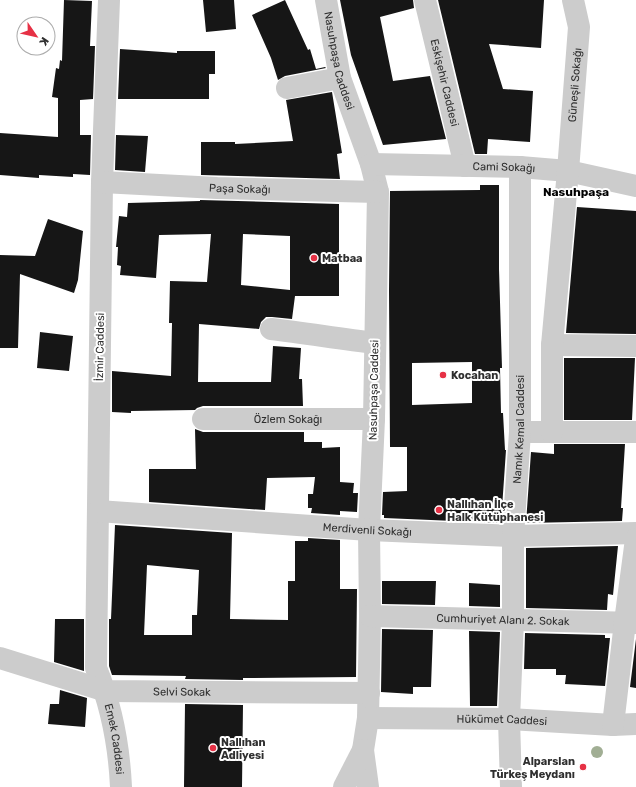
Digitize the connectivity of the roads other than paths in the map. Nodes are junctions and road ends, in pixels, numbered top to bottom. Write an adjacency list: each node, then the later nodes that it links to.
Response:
1 (109, 0): 11 (street, İzmir Caddesi)
2 (326, 0): 5 (street, Nasuhpaşa Caddesi)
3 (424, 0): 8 (street, Eskişehir Caddesi)
4 (573, 0): 10 (street, Güneşli Sokağı)
5 (340, 78): 6 (street); 7 (street, Nasuhpaşa Caddesi)
6 (288, 88)
7 (371, 164): 8 (street, Cami Sokağı); 13 (street, Nasuhpaşa Caddesi)
8 (465, 166): 9 (street, Cami Sokağı)
9 (520, 167): 10 (street, Cami Sokağı); 20 (street, Namık Kemal Caddesi)
10 (568, 171): 12 (street, Cami Sokağı); 16 (street, Güneşli Sokağı)
11 (102, 182): 13 (street, Paşa Sokağı); 23 (street, İzmir Caddesi)
12 (636, 186)
13 (378, 192): 15 (street, Nasuhpaşa Caddesi)
14 (271, 329): 15 (street)
15 (375, 343): 19 (street, Nasuhpaşa Caddesi)
16 (552, 345): 17 (street); 21 (street, Güneşli Sokağı)
17 (636, 346)
18 (202, 419): 19 (street, Özlem Sokağı)
19 (374, 419): 24 (street, Nasuhpaşa Caddesi)
20 (520, 432): 21 (street); 26 (street, Namık Kemal Caddesi)
21 (552, 432): 22 (street)
22 (636, 432)
23 (98, 511): 24 (street, Merdivenli Sokağı); 32 (street, İzmir Caddesi)
24 (370, 530): 26 (street, Merdivenli Sokağı); 28 (street, Nasuhpaşa Caddesi)
25 (636, 533): 26 (street, Merdivenli Sokağı)
26 (513, 536): 29 (street, Namık Kemal Caddesi)
27 (636, 539): 30 (street)
28 (370, 616): 29 (street, Cumhuriyet Alanı 2. Sokak); 33 (street, Nasuhpaşa Caddesi)
29 (512, 620): 30 (street, Cumhuriyet Alanı 2. Sokak); 35 (street, Namık Kemal Caddesi)
30 (630, 623): 37 (street)
31 (0, 658): 32 (street, Selvi Sokak)
32 (106, 691): 33 (street, Selvi Sokak); 39 (street, Emek Caddesi)
33 (368, 693): 34 (street, Nasuhpaşa Caddesi)
34 (368, 718): 35 (street, Hükümet Caddesi); 38 (street, Nasuhpaşa Caddesi)
35 (509, 719): 37 (street, Hükümet Caddesi); 42 (street, Namık Kemal Caddesi)
36 (636, 724): 37 (street, Hükümet Caddesi)
37 (613, 725)
38 (364, 750): 40 (street); 41 (street, Nasuhpaşa Caddesi)
39 (121, 787)
40 (344, 787)
41 (368, 787)
42 (511, 787)

